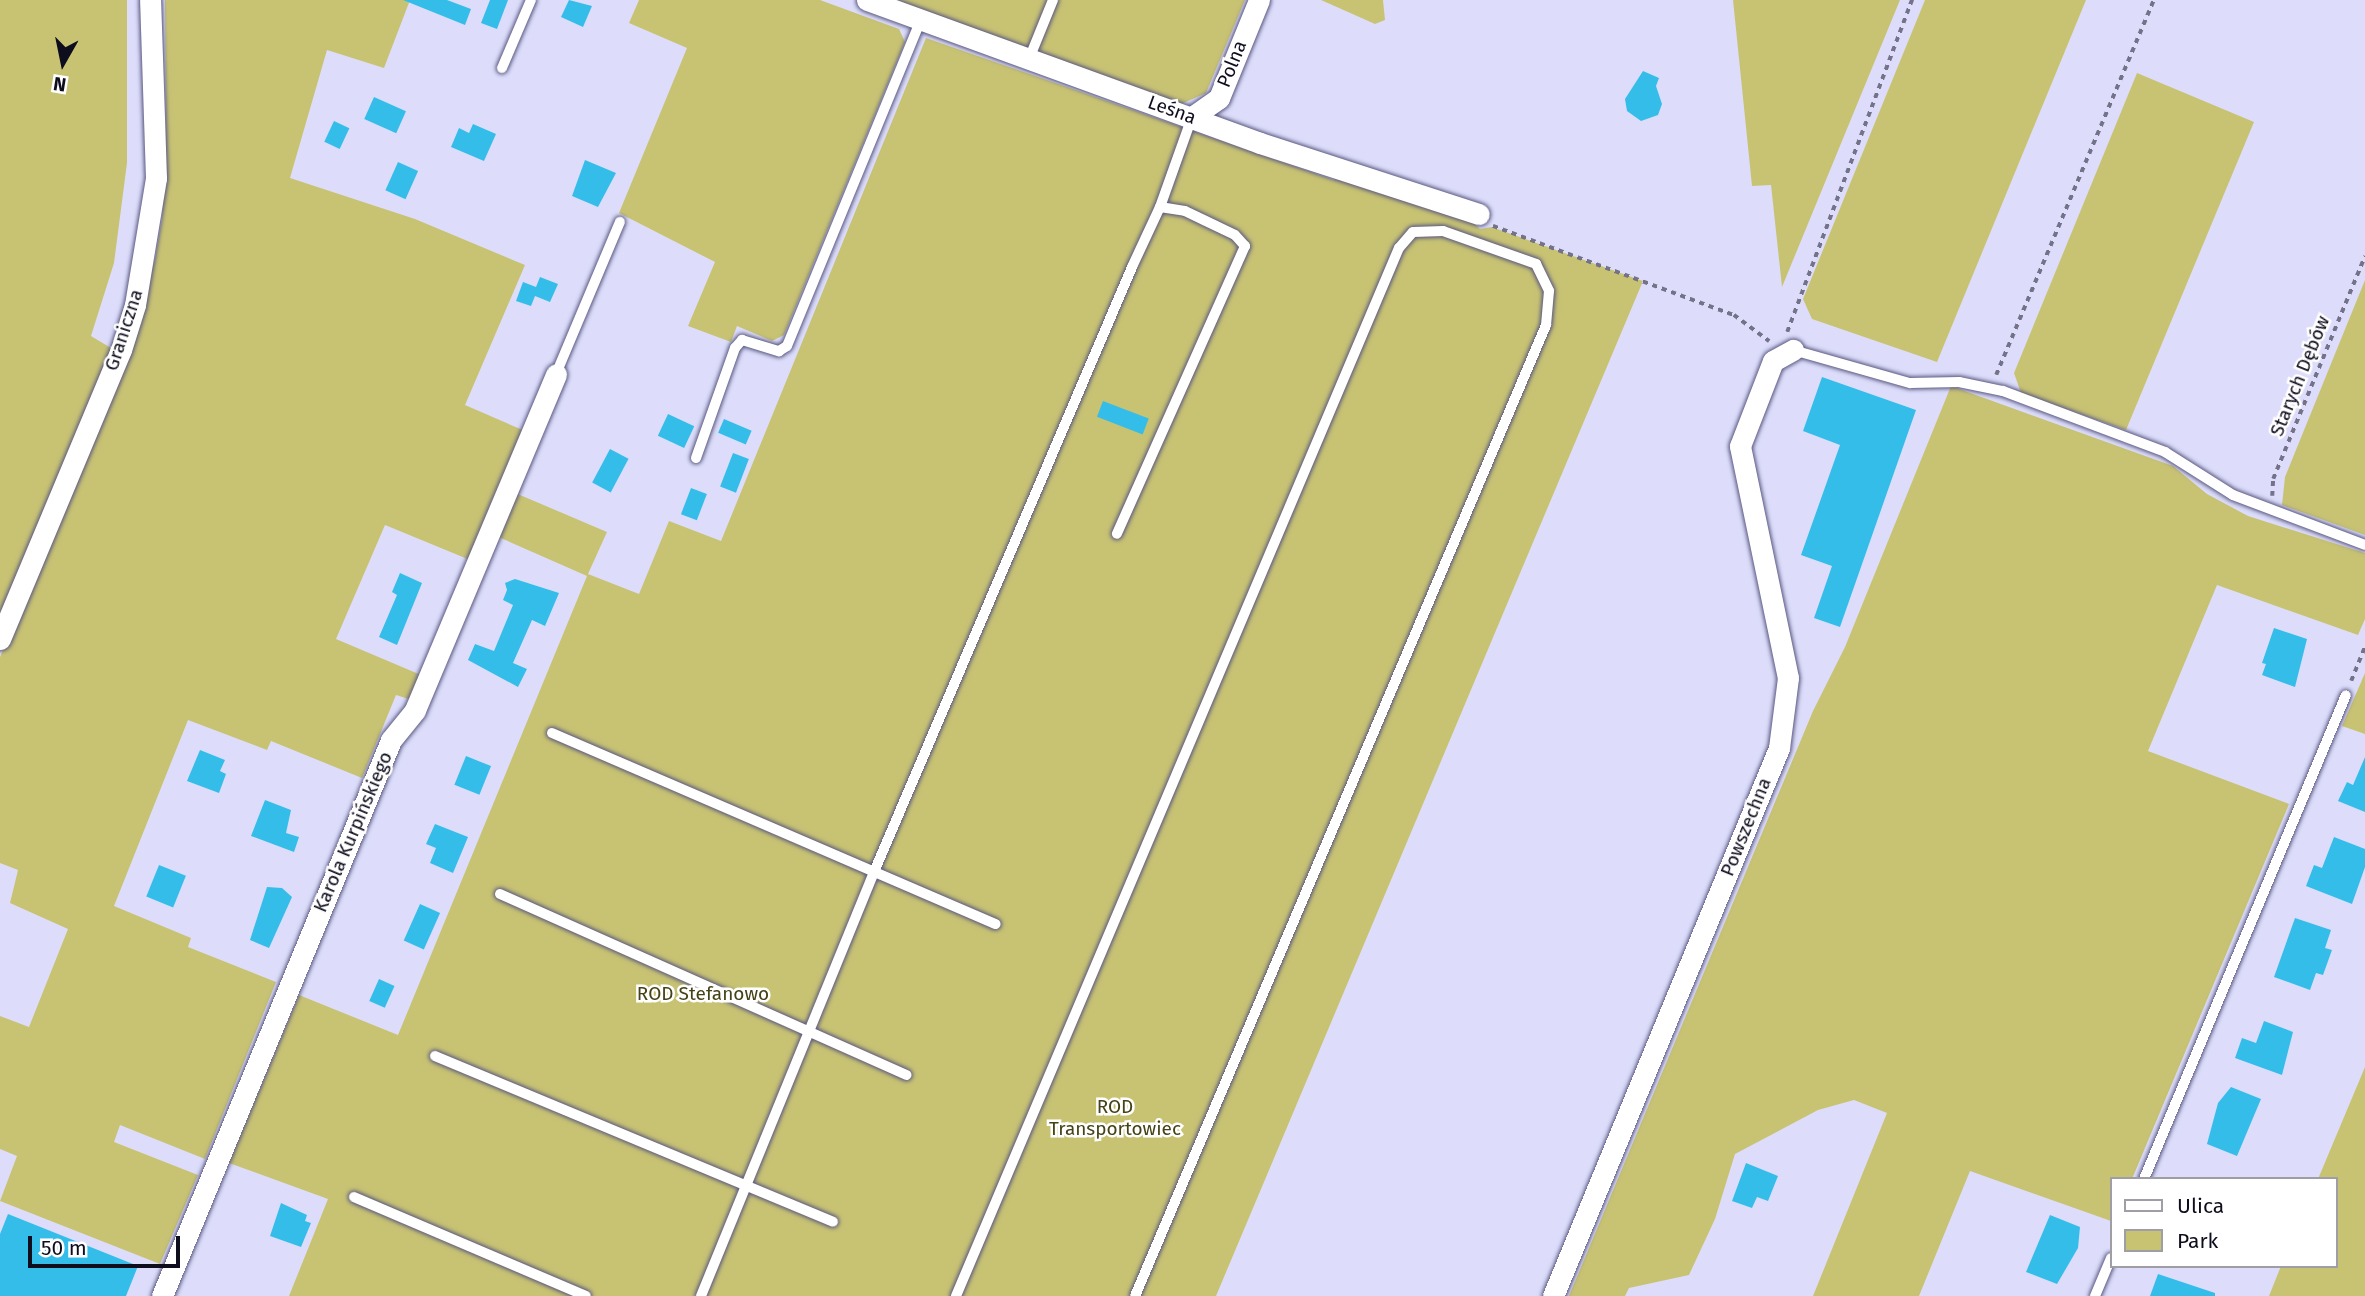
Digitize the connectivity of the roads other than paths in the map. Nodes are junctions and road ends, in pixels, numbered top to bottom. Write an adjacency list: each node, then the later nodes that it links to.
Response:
1 (150, 0): 18 (street, Graniczna)
2 (531, 0): 8 (lane)
3 (867, 0): 6 (street, Leśna)
4 (1053, 0): 7 (lane)
5 (1259, 0): 9 (street, Polna)
6 (921, 19): 7 (street, Leśna); 15 (lane)
7 (1029, 59): 9 (street, Leśna)
8 (502, 68)
9 (1192, 117): 10 (lane); 11 (street, Leśna)
10 (1160, 207): 16 (lane); 21 (lane)
11 (1479, 214)
12 (621, 222): 14 (lane)
13 (1788, 351): 17 (lane); 37 (street, Powszechna)
14 (556, 374): 32 (street, Karola Kurpińskiego)
15 (696, 458)
16 (1117, 534)
17 (2365, 545)
18 (0, 639)
19 (2346, 695): 27 (lane)
20 (552, 733): 21 (lane)
21 (874, 872): 23 (lane); 24 (lane)
22 (500, 894): 24 (lane)
23 (996, 924)
24 (811, 1031): 26 (lane); 28 (lane)
25 (435, 1056): 28 (lane)
26 (906, 1075)
27 (2145, 1177)
28 (747, 1186): 30 (lane); 34 (lane)
29 (354, 1197): 33 (lane)
30 (833, 1222)
31 (2110, 1260): 38 (lane)
32 (162, 1296)
33 (586, 1296)
34 (701, 1296)
35 (956, 1296): 36 (lane)
36 (1135, 1296)
37 (1553, 1296)
38 (2095, 1296)

